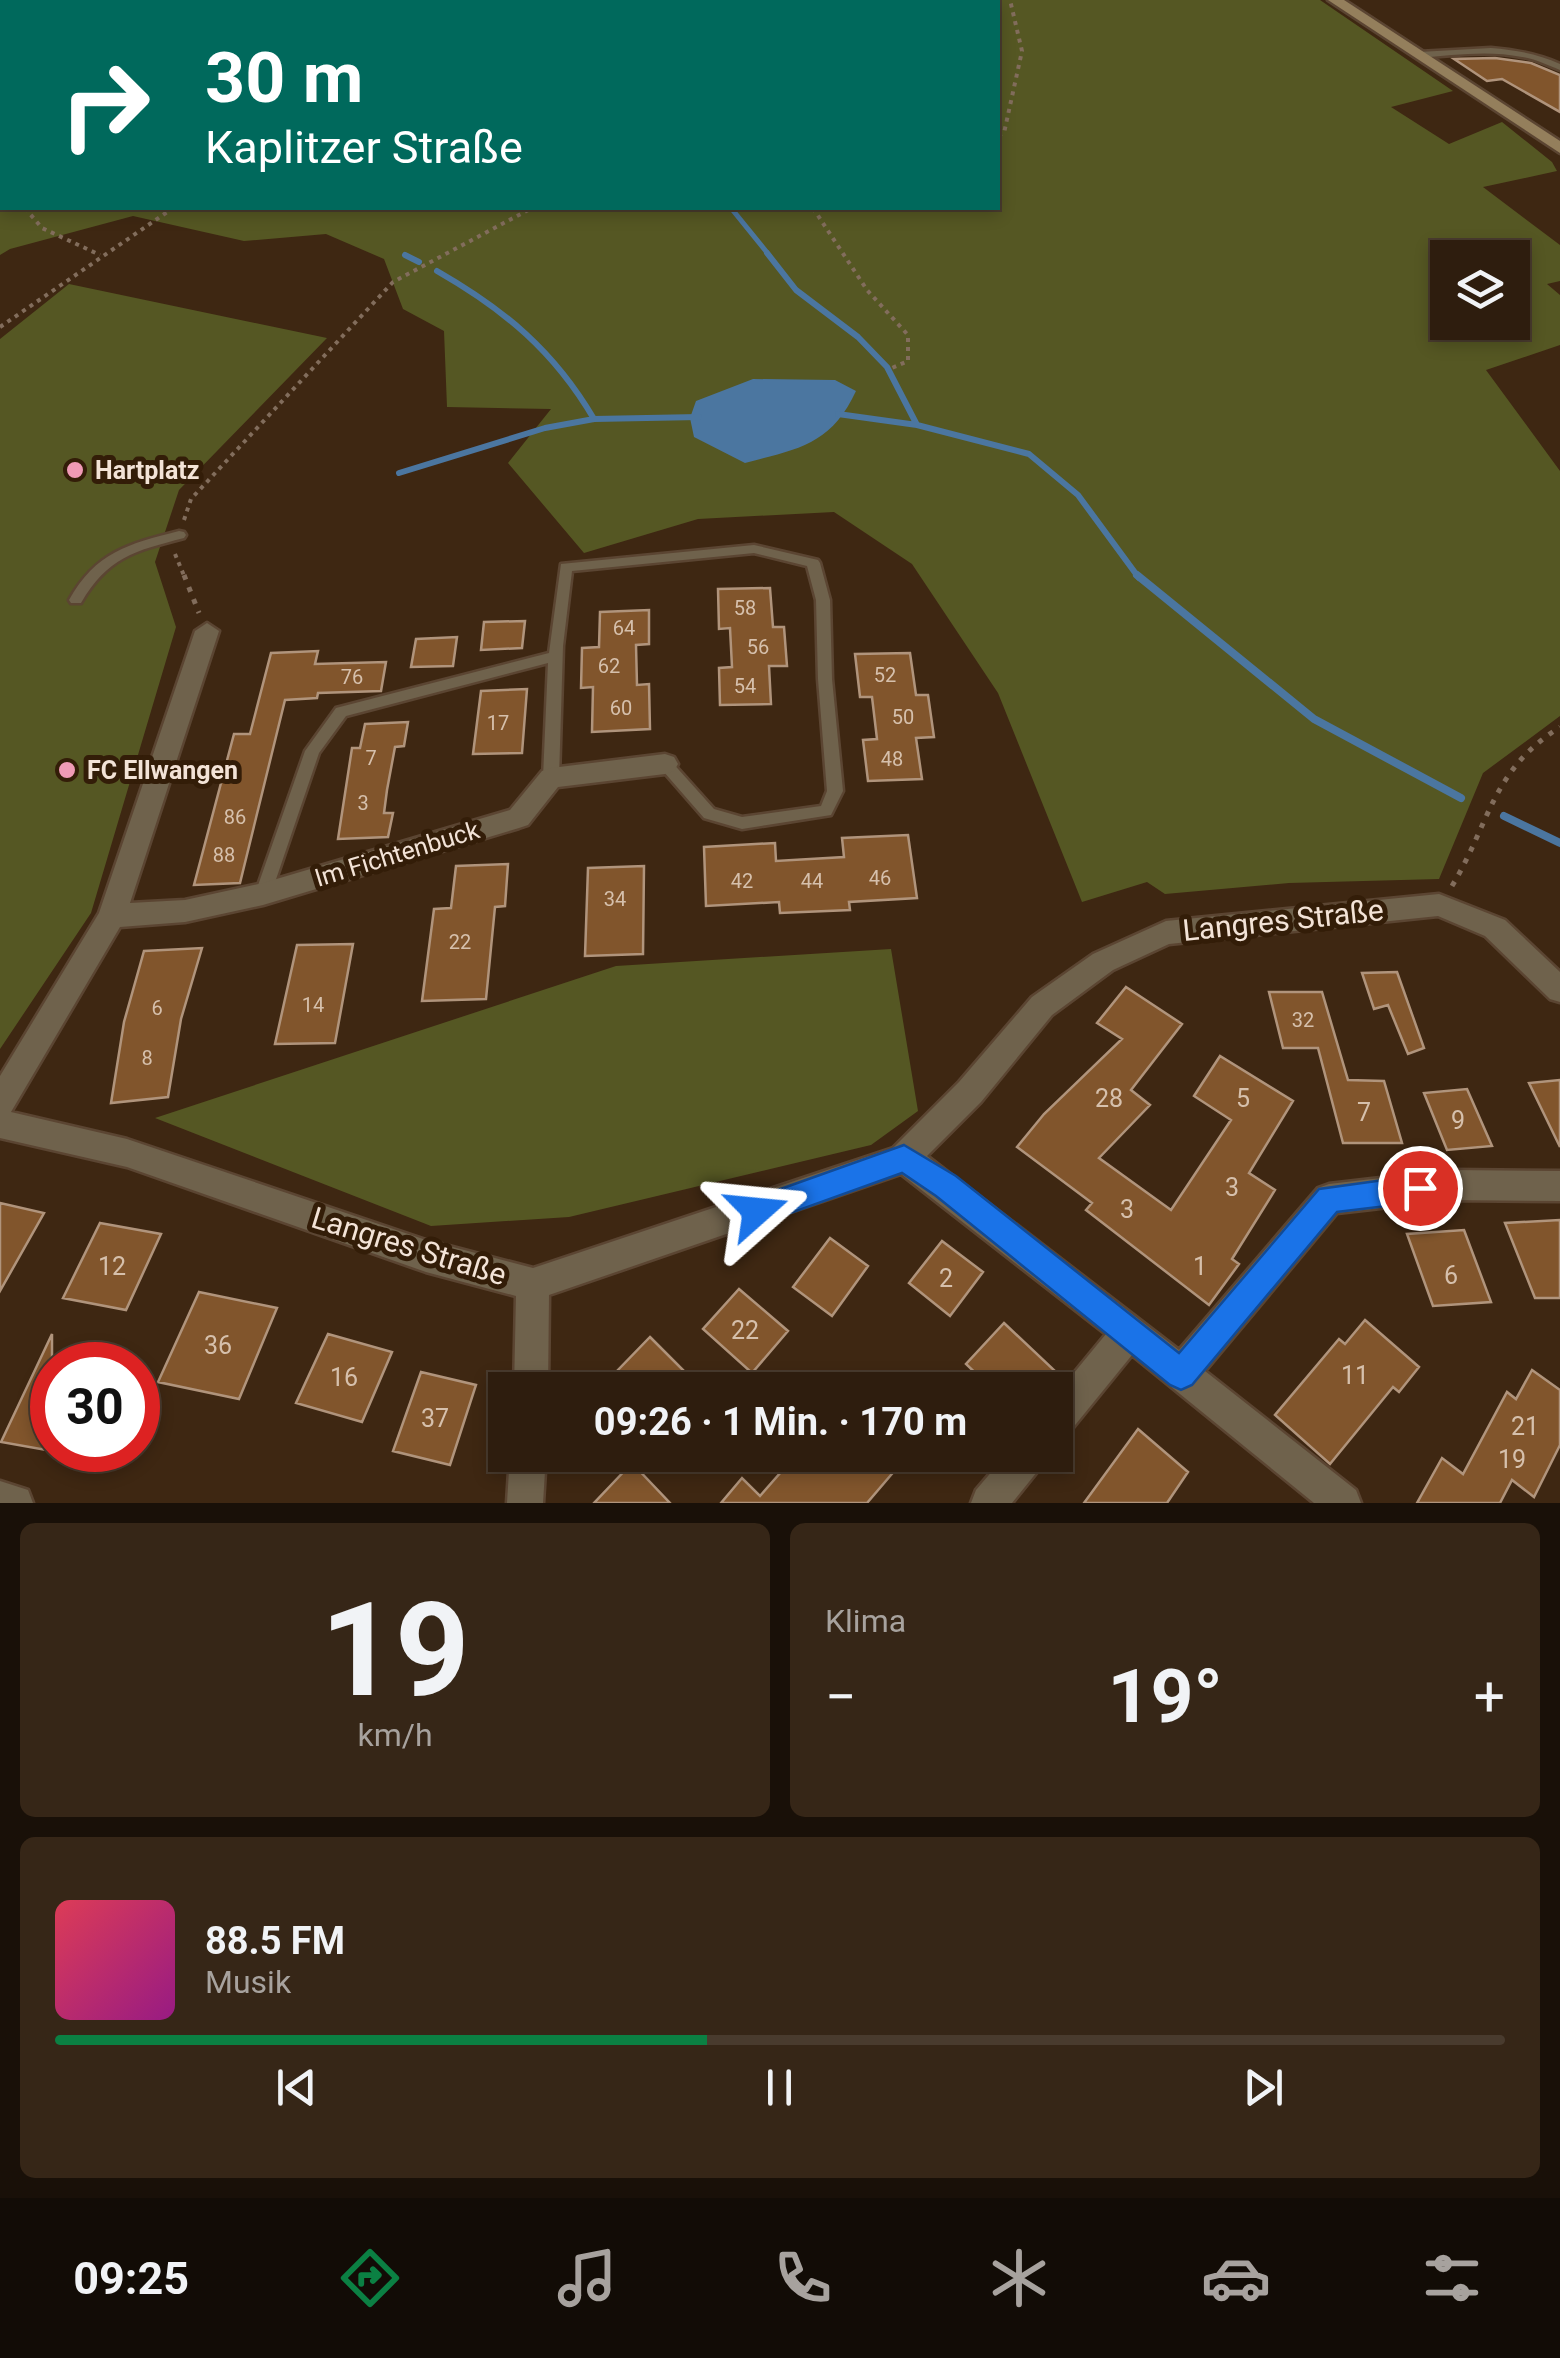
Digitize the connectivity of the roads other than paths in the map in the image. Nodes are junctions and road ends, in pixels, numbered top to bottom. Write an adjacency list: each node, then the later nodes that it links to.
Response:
1 (1335, 0): 2 (main road)
2 (1419, 55): 3 (lane); 4 (main road)
3 (1560, 67)
4 (1560, 148)
5 (179, 535): 6 (lane)
6 (76, 600)
7 (207, 631): 12 (street)
8 (556, 656): 9 (lane); 10 (lane); 11 (lane)
9 (665, 764): 10 (street)
10 (551, 778): 11 (street, Im Fichtenbuck)
11 (262, 894): 12 (street, Im Fichtenbuck)
12 (112, 916): 14 (street)
13 (1560, 990): 16 (street, Langres Straße)
14 (0, 1103)
15 (0, 1124): 18 (street, Langres Straße)
16 (904, 1158): 18 (street, Langres Straße); 19 (street)
17 (1560, 1186): 21 (street)
18 (533, 1284): 20 (street)
19 (1130, 1331): 21 (street); 22 (street)
20 (531, 1372)
21 (1181, 1374): 29 (street)
22 (1073, 1401)
23 (527, 1472): 27 (street)
24 (1014, 1472): 28 (street)
25 (0, 1499): 26 (street)
26 (15, 1503)
27 (525, 1503)
28 (989, 1503)
29 (1343, 1503)

